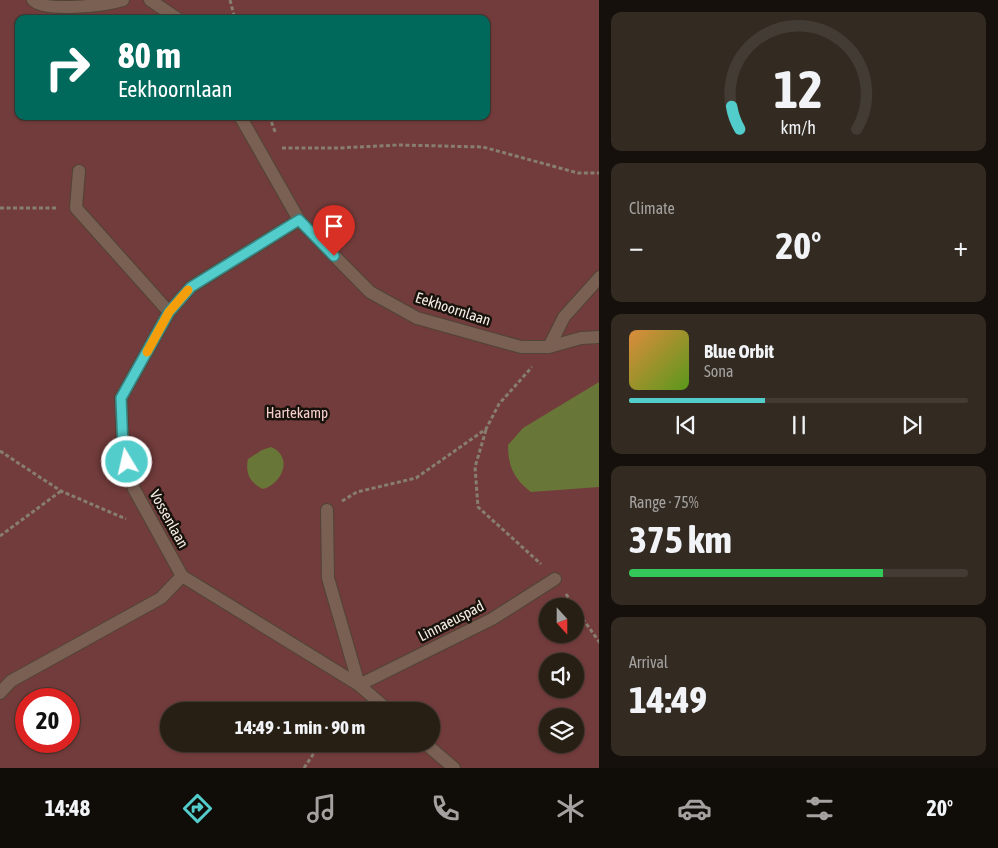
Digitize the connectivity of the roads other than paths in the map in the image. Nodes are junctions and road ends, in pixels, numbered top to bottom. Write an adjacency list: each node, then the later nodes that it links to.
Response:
1 (33, 0): 4 (lane)
2 (123, 0): 4 (lane)
3 (150, 0): 5 (lane)
4 (105, 3)
5 (172, 15)
6 (242, 120): 8 (lane, Eekhoornlaan)
7 (79, 171): 10 (lane)
8 (299, 220): 10 (lane, Vossenlaan); 12 (lane, Eekhoornlaan)
9 (599, 277): 12 (lane)
10 (169, 312): 14 (lane, Vossenlaan)
11 (599, 337): 12 (lane, Eekhoornlaan)
12 (549, 347)
13 (327, 510): 16 (lane)
14 (182, 576): 16 (lane); 17 (lane)
15 (555, 579): 16 (lane, Linnaeuspad)
16 (359, 685): 18 (lane)
17 (0, 693)
18 (379, 702)
19 (435, 752): 20 (lane)
20 (454, 768)

